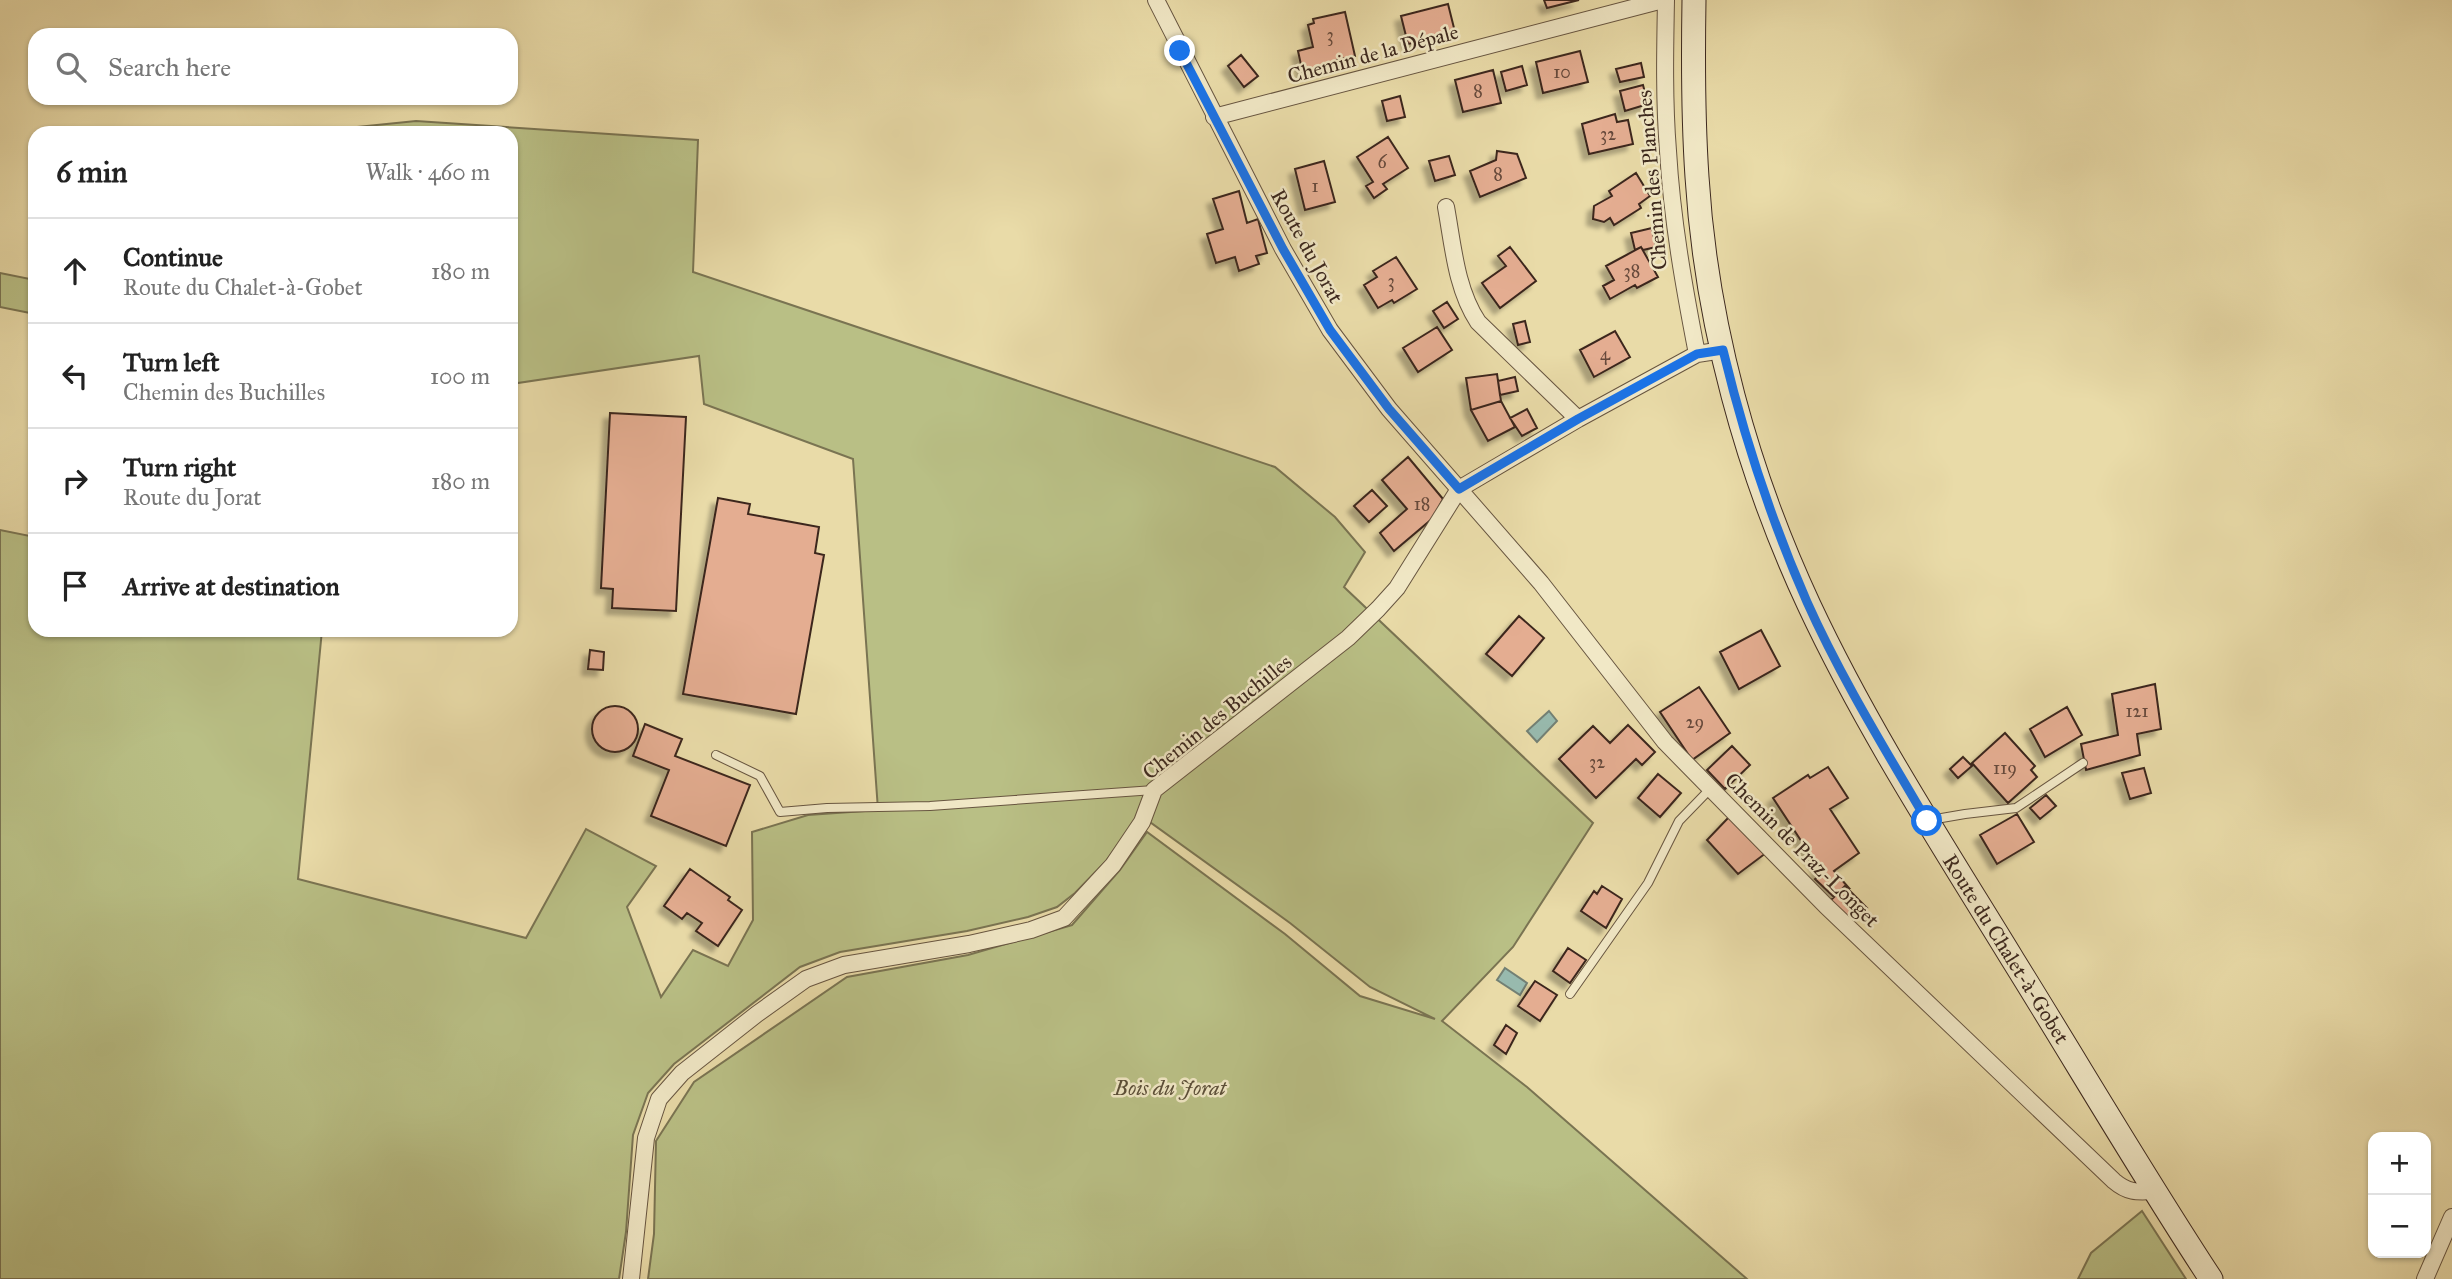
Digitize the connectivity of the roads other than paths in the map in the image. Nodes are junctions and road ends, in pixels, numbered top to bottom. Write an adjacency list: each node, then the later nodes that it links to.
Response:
1 (1156, 0): 4 (street, Route du Jorat)
2 (1665, 0): 4 (street, Chemin de la Dépale); 7 (street, Chemin des Planches)
3 (1694, 0): 6 (main road, Route du Chalet-à-Gobet)
4 (1214, 117): 9 (street, Route du Jorat)
5 (1446, 207): 8 (street)
6 (1723, 350): 7 (street, Chemin des Buchilles); 14 (main road, Route du Chalet-à-Gobet)
7 (1697, 354): 8 (street, Chemin des Buchilles)
8 (1578, 419): 9 (street, Chemin des Buchilles)
9 (1459, 489): 12 (street, Chemin de Praz-Longet); 13 (street, Chemin des Buchilles)
10 (716, 755): 13 (lane)
11 (2083, 764): 14 (lane)
12 (1711, 788): 15 (lane); 16 (street, Chemin de Praz-Longet)
13 (1154, 790): 18 (street, Chemin des Buchilles)
14 (1927, 821): 16 (main road, Route du Chalet-à-Gobet)
15 (1570, 994)
16 (2155, 1191): 19 (main road, Route du Chalet-à-Gobet)
17 (2452, 1217): 20 (street)
18 (631, 1279)
19 (2211, 1279)
20 (2425, 1279)

